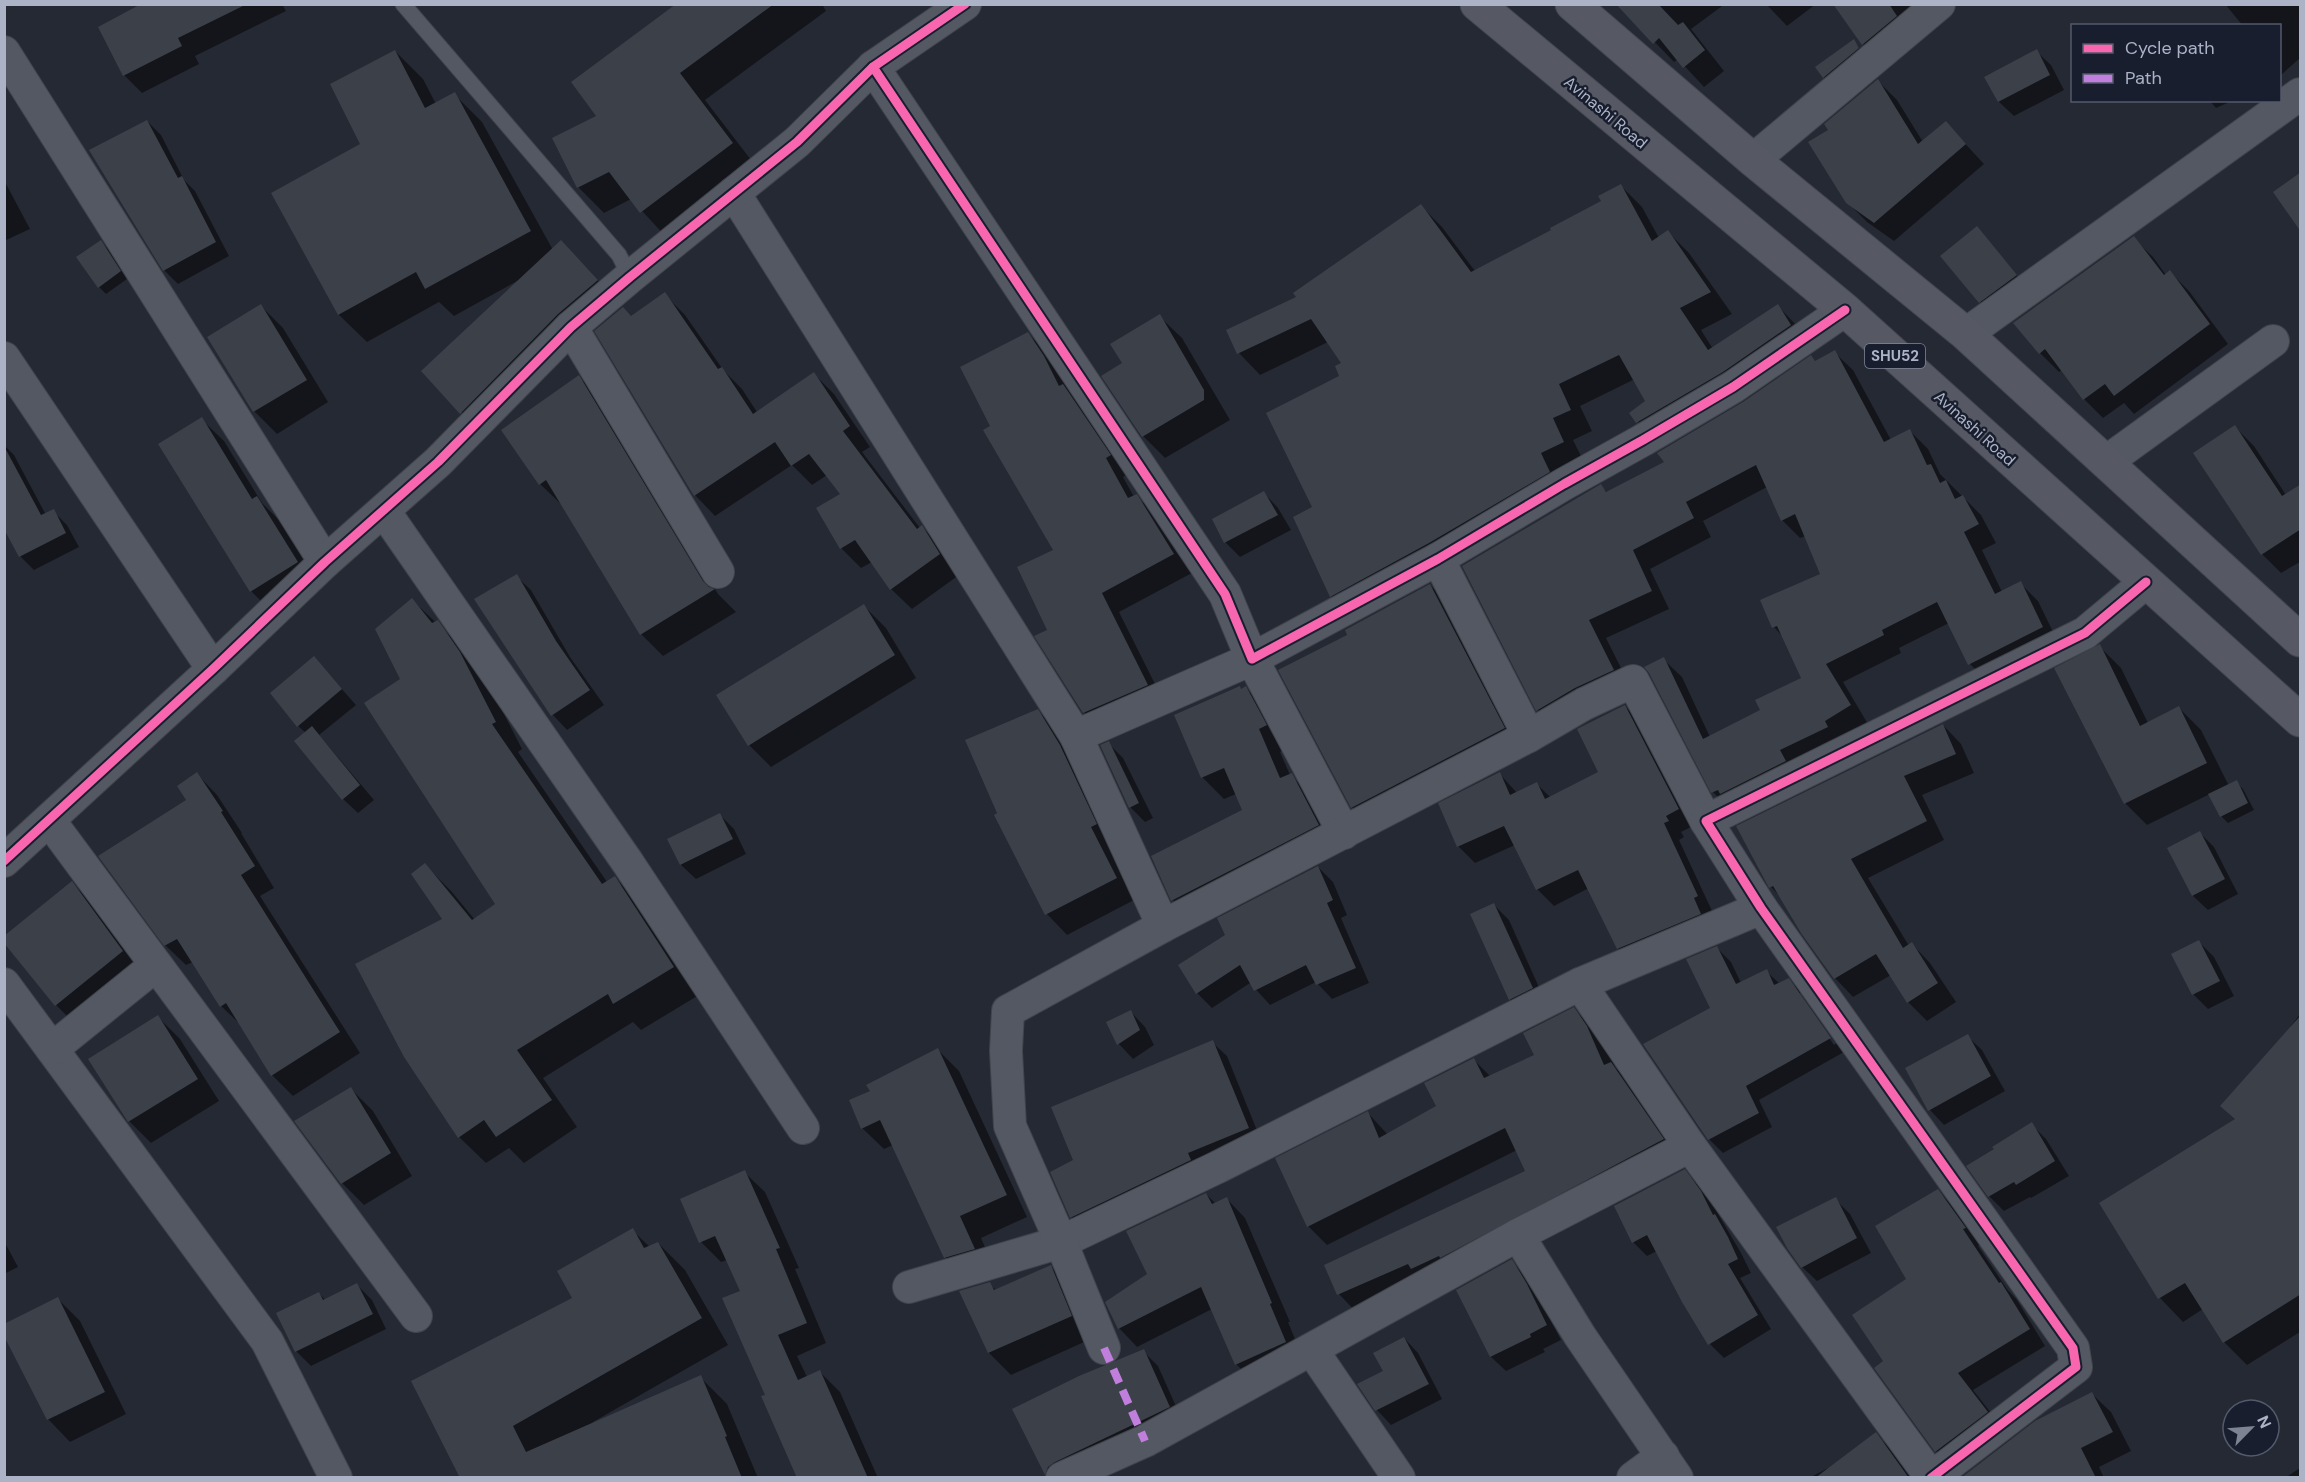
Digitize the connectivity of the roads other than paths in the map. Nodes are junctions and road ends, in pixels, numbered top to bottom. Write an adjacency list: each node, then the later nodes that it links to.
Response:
1 (403, 4): 11 (lane)
2 (965, 4): 7 (street)
3 (1477, 4): 12 (main road, Avinashi Road / SHU52)
4 (1572, 4): 9 (main road)
5 (1939, 4): 9 (street)
6 (4, 52): 20 (street)
7 (873, 67): 10 (street); 24 (street)
8 (2301, 94): 14 (street)
9 (1753, 160): 14 (main road)
10 (734, 193): 11 (street); 27 (street)
11 (630, 277): 13 (street)
12 (1845, 310): 19 (street); 22 (main road, Avinashi Road / SHU52)
13 (572, 327): 18 (street); 21 (street)
14 (1966, 334): 17 (main road)
15 (2273, 341): 17 (street)
16 (4, 358): 25 (street)
17 (2106, 462): 23 (main road)
18 (384, 511): 20 (street); 39 (street)
19 (1438, 559): 24 (street); 28 (street)
20 (325, 562): 25 (street)
21 (718, 572)
22 (2146, 582): 26 (main road, Avinashi Road / SHU52); 30 (street)
23 (2301, 640)
24 (1252, 659): 27 (street); 31 (street)
25 (213, 669): 29 (street)
26 (2301, 720)
27 (1076, 736): 34 (street)
28 (1529, 736): 30 (street); 31 (street)
29 (49, 820): 32 (street); 35 (street)
30 (1706, 821): 33 (street)
31 (1344, 833): 34 (street)
32 (4, 861)
33 (1761, 908): 37 (street); 48 (street)
34 (1163, 926): 42 (street)
35 (156, 965): 38 (street); 44 (street)
36 (4, 984): 38 (street)
37 (1580, 984): 40 (street); 42 (street)
38 (52, 1049): 49 (street)
39 (803, 1128)
40 (1690, 1146): 41 (street); 48 (street)
41 (1518, 1235): 46 (street); 47 (street)
42 (1061, 1242): 43 (street); 45 (street)
43 (909, 1287)
44 (416, 1316)
45 (1104, 1348)
46 (1312, 1350): 50 (street); 51 (street)
47 (1670, 1467): 52 (street)
48 (1931, 1477)
49 (336, 1478)
50 (1062, 1478)
51 (1399, 1478)
52 (1633, 1478)

